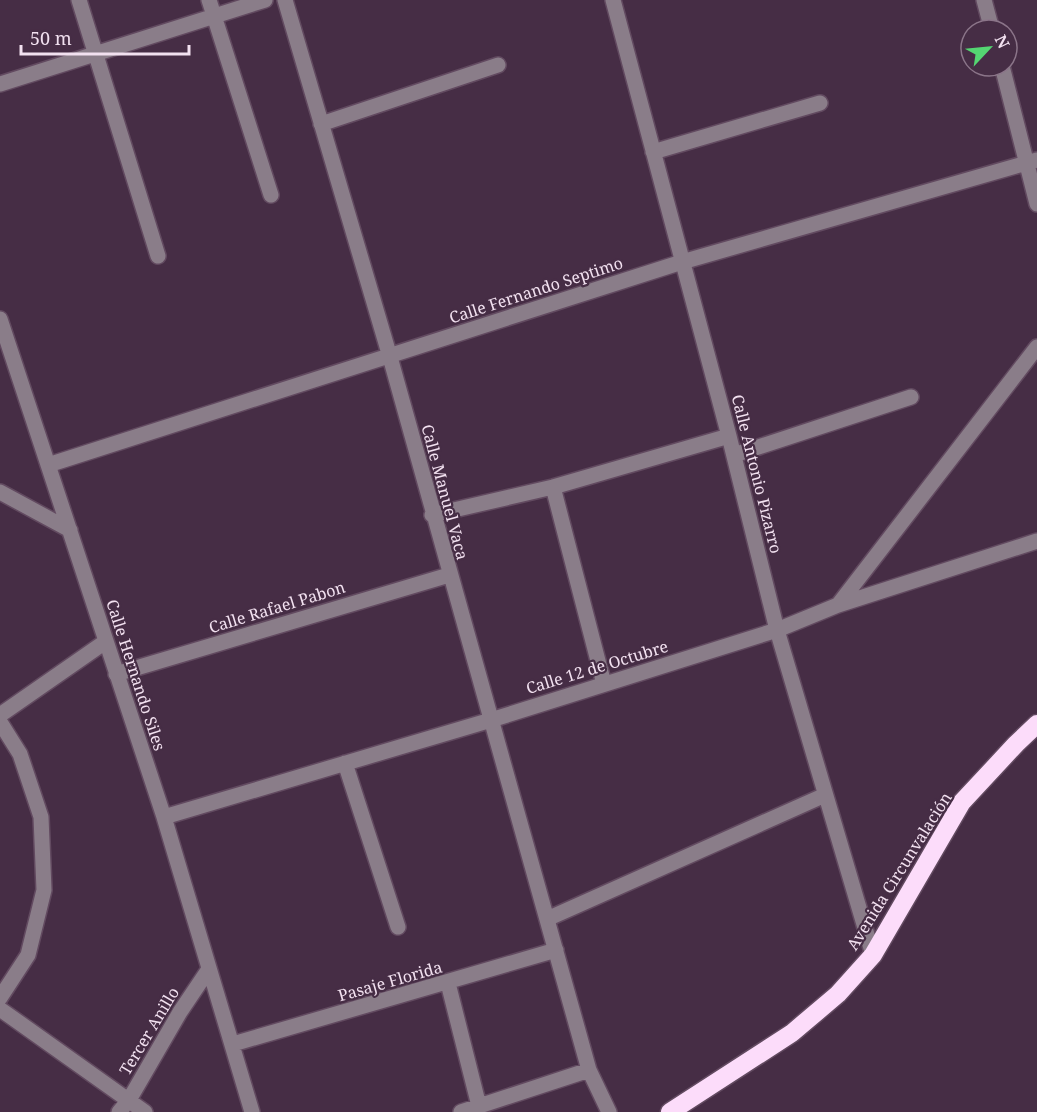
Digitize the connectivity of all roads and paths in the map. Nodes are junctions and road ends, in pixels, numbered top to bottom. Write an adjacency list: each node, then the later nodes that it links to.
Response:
1 (79, 0): 9 (street)
2 (209, 0): 7 (street)
3 (266, 0): 7 (street)
4 (285, 0): 14 (street, Calle Manuel Vaca)
5 (613, 0): 15 (street, Calle Antonio Pizarro)
6 (984, 0): 8 (street)
7 (214, 16): 9 (street); 17 (street)
8 (989, 18)
9 (96, 54): 12 (street); 19 (street)
10 (498, 65): 14 (street)
11 (1006, 78): 16 (street)
12 (0, 84)
13 (820, 103): 15 (street)
14 (321, 124): 23 (street, Calle Manuel Vaca)
15 (653, 152): 20 (street, Calle Antonio Pizarro)
16 (1032, 162): 18 (street); 20 (street, Calle Fernando Septimo)
17 (272, 195)
18 (1037, 204)
19 (158, 256)
20 (682, 262): 23 (street, Calle Fernando Septimo); 25 (street, Calle Antonio Pizarro)
21 (0, 319): 27 (street, Calle Hernando Siles)
22 (1037, 347): 34 (street)
23 (390, 357): 27 (street, Calle Fernando Septimo); 30 (street, Calle Manuel Vaca)
24 (910, 397): 26 (street)
25 (729, 436): 26 (street, Calle Antonio Pizarro); 28 (street)
26 (734, 455): 35 (street, Calle Antonio Pizarro)
27 (48, 465): 31 (street, Calle Hernando Siles)
28 (553, 487): 30 (street); 38 (street)
29 (0, 492): 31 (street)
30 (432, 516): 33 (street, Calle Manuel Vaca)
31 (70, 530): 36 (street, Calle Hernando Siles)
32 (1037, 541): 34 (street, Calle 12 de Octubre)
33 (449, 575): 37 (street, Calle Rafael Pabon); 40 (street, Calle Manuel Vaca)
34 (838, 605): 35 (street, Calle 12 de Octubre)
35 (777, 630): 38 (street, Calle 12 de Octubre); 44 (street, Calle Antonio Pizarro)
36 (105, 642): 37 (street, Calle Hernando Siles); 39 (street)
37 (116, 674): 45 (street, Calle Hernando Siles)
38 (604, 684): 40 (street, Calle 12 de Octubre)
39 (0, 714)
40 (491, 720): 43 (street, Calle 12 de Octubre); 46 (street, Calle Manuel Vaca)
41 (0, 722): 52 (street)
42 (1037, 724): 49 (highway, Avenida Circunvalación)
43 (345, 763): 45 (street, Calle 12 de Octubre); 47 (street)
44 (825, 795): 46 (street); 49 (street, Calle Antonio Pizarro)
45 (164, 817): 50 (street, Calle Hernando Siles)
46 (547, 919): 48 (street, Calle Manuel Vaca)
47 (398, 927)
48 (556, 950): 51 (street, Pasaje Florida); 55 (street, Calle Manuel Vaca)
49 (873, 956): 62 (highway, Avenida Circunvalación)
50 (209, 969): 54 (street, Calle Hernando Siles); 56 (street, Tercer Anillo)
51 (448, 982): 54 (street, Pasaje Florida); 57 (street)
52 (0, 998)
53 (0, 1010): 56 (street)
54 (233, 1044): 59 (street, Calle Hernando Siles)
55 (589, 1070): 57 (street); 61 (street, Calle Manuel Vaca)
56 (124, 1106): 58 (street)
57 (479, 1106): 60 (street)
58 (146, 1112)
59 (252, 1112)
60 (460, 1112)
61 (609, 1112)
62 (670, 1112)

